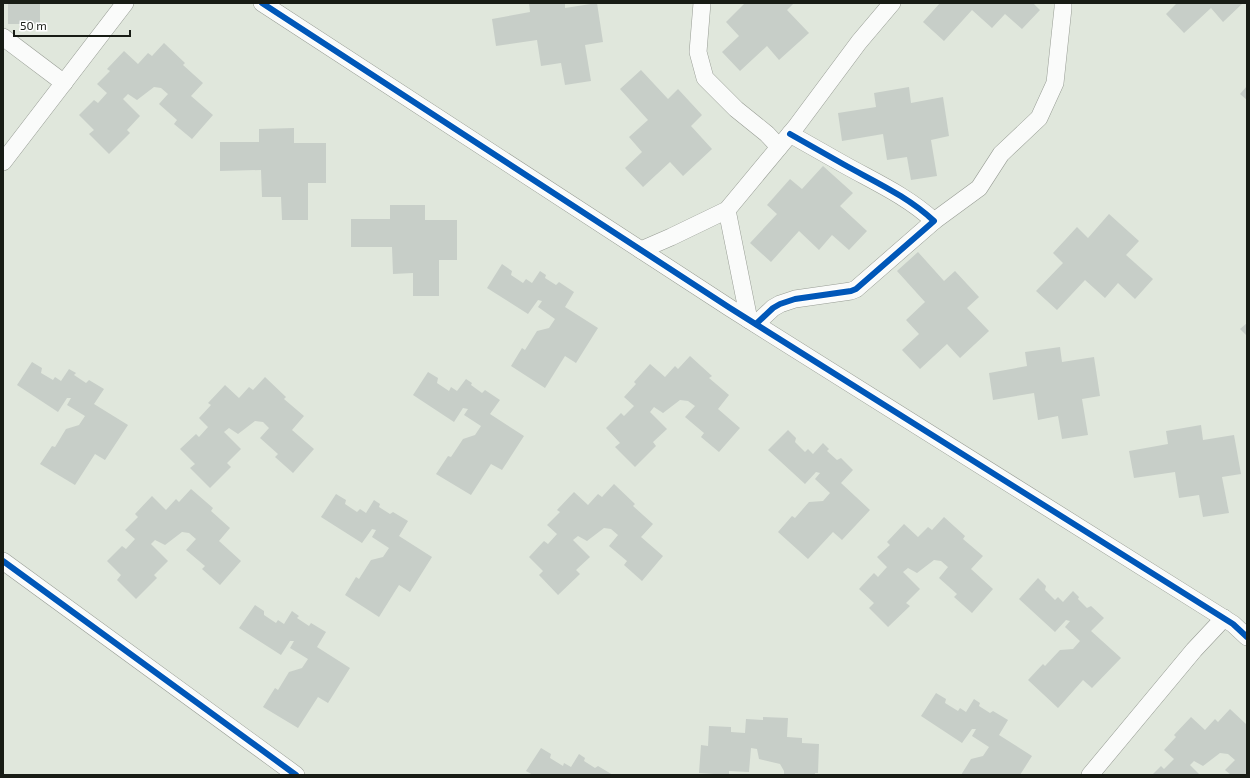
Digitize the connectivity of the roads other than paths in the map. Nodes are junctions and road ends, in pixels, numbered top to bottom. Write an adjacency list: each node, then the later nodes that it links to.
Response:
1 (125, 3): 7 (street)
2 (262, 3): 13 (street)
3 (702, 3): 9 (street)
4 (892, 3): 8 (street)
5 (1063, 3): 12 (street)
6 (3, 37): 7 (street)
7 (64, 83): 10 (street)
8 (790, 134): 9 (street); 12 (street)
9 (779, 147): 11 (street)
10 (3, 162)
11 (727, 210): 13 (street); 14 (street)
12 (934, 221): 14 (street)
13 (641, 250): 14 (street)
14 (753, 322): 16 (street)
15 (3, 561): 18 (street)
16 (1224, 618): 17 (street); 19 (street)
17 (1247, 637)
18 (296, 775)
19 (1090, 775)

